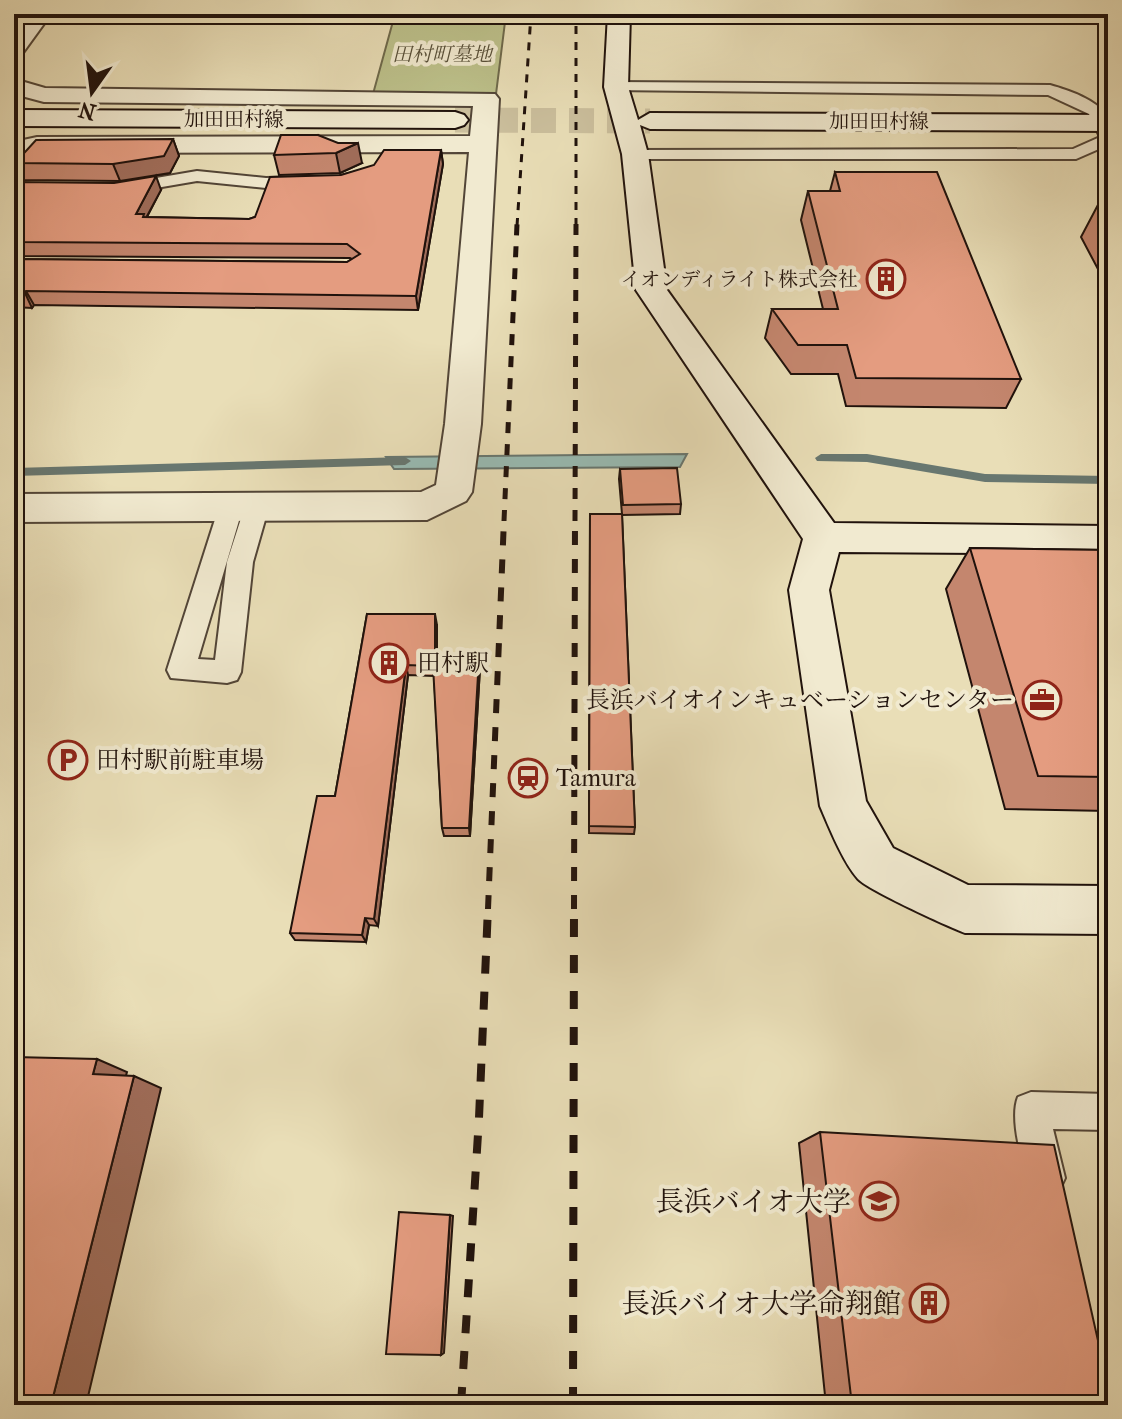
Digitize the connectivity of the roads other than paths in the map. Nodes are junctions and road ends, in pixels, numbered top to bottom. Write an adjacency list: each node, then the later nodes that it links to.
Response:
1 (40, 14): 3 (street)
2 (619, 14): 5 (street)
3 (14, 49)
4 (14, 86): 11 (street)
5 (616, 87): 9 (lane); 13 (street)
6 (14, 118): 7 (street, 加田田村線)
7 (455, 120)
8 (650, 121): 9 (street, 加田田村線)
9 (1108, 123): 10 (lane)
10 (1108, 138): 13 (lane)
11 (482, 144): 12 (street); 16 (street)
12 (14, 150)
13 (635, 154): 18 (street)
14 (327, 181): 15 (lane)
15 (105, 190)
16 (244, 506): 16 (lane); 17 (street)
17 (14, 508)
18 (823, 538): 19 (street); 20 (street)
19 (1108, 540)
20 (1108, 910)
21 (1108, 1112): 22 (lane)
22 (1054, 1211)

